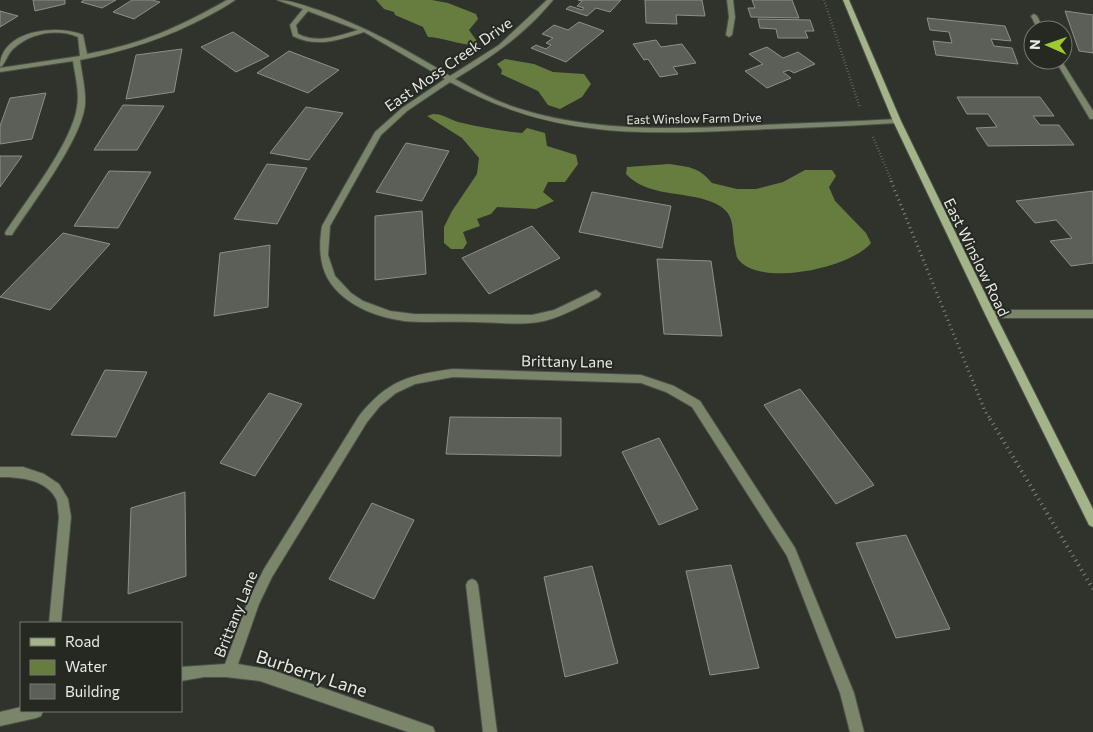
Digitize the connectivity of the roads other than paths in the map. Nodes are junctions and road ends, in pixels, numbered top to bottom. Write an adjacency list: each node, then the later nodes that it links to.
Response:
1 (232, 0): 11 (street)
2 (280, 0): 6 (street, East Winslow Farm Drive)
3 (550, 0): 15 (street, East Moss Creek Drive)
4 (730, 0): 10 (street)
5 (846, 0): 17 (main road, East Winslow Road)
6 (306, 8): 9 (street, East Winslow Farm Drive); 9 (street)
7 (1034, 16): 8 (street)
8 (1036, 20)
9 (362, 30): 15 (street, East Winslow Farm Drive)
10 (729, 35)
11 (80, 58): 12 (street); 13 (street); 18 (street)
12 (0, 65)
13 (0, 70)
14 (1064, 70): 16 (street)
15 (450, 77): 17 (street, East Winslow Farm Drive); 19 (street, East Moss Creek Drive)
16 (1093, 117)
17 (897, 121): 20 (main road, East Winslow Road)
18 (9, 233)
19 (596, 294)
20 (990, 314): 21 (street); 23 (main road, East Winslow Road)
21 (1093, 314)
22 (0, 472): 25 (street)
23 (1093, 521)
24 (472, 585): 31 (street)
25 (55, 622)
26 (229, 670): 27 (street, Burberry Lane); 30 (street, Burberry Lane); 32 (street, Brittany Lane)
27 (182, 674)
28 (32, 712): 29 (street)
29 (0, 719)
30 (428, 732)
31 (490, 732)
32 (857, 732)

